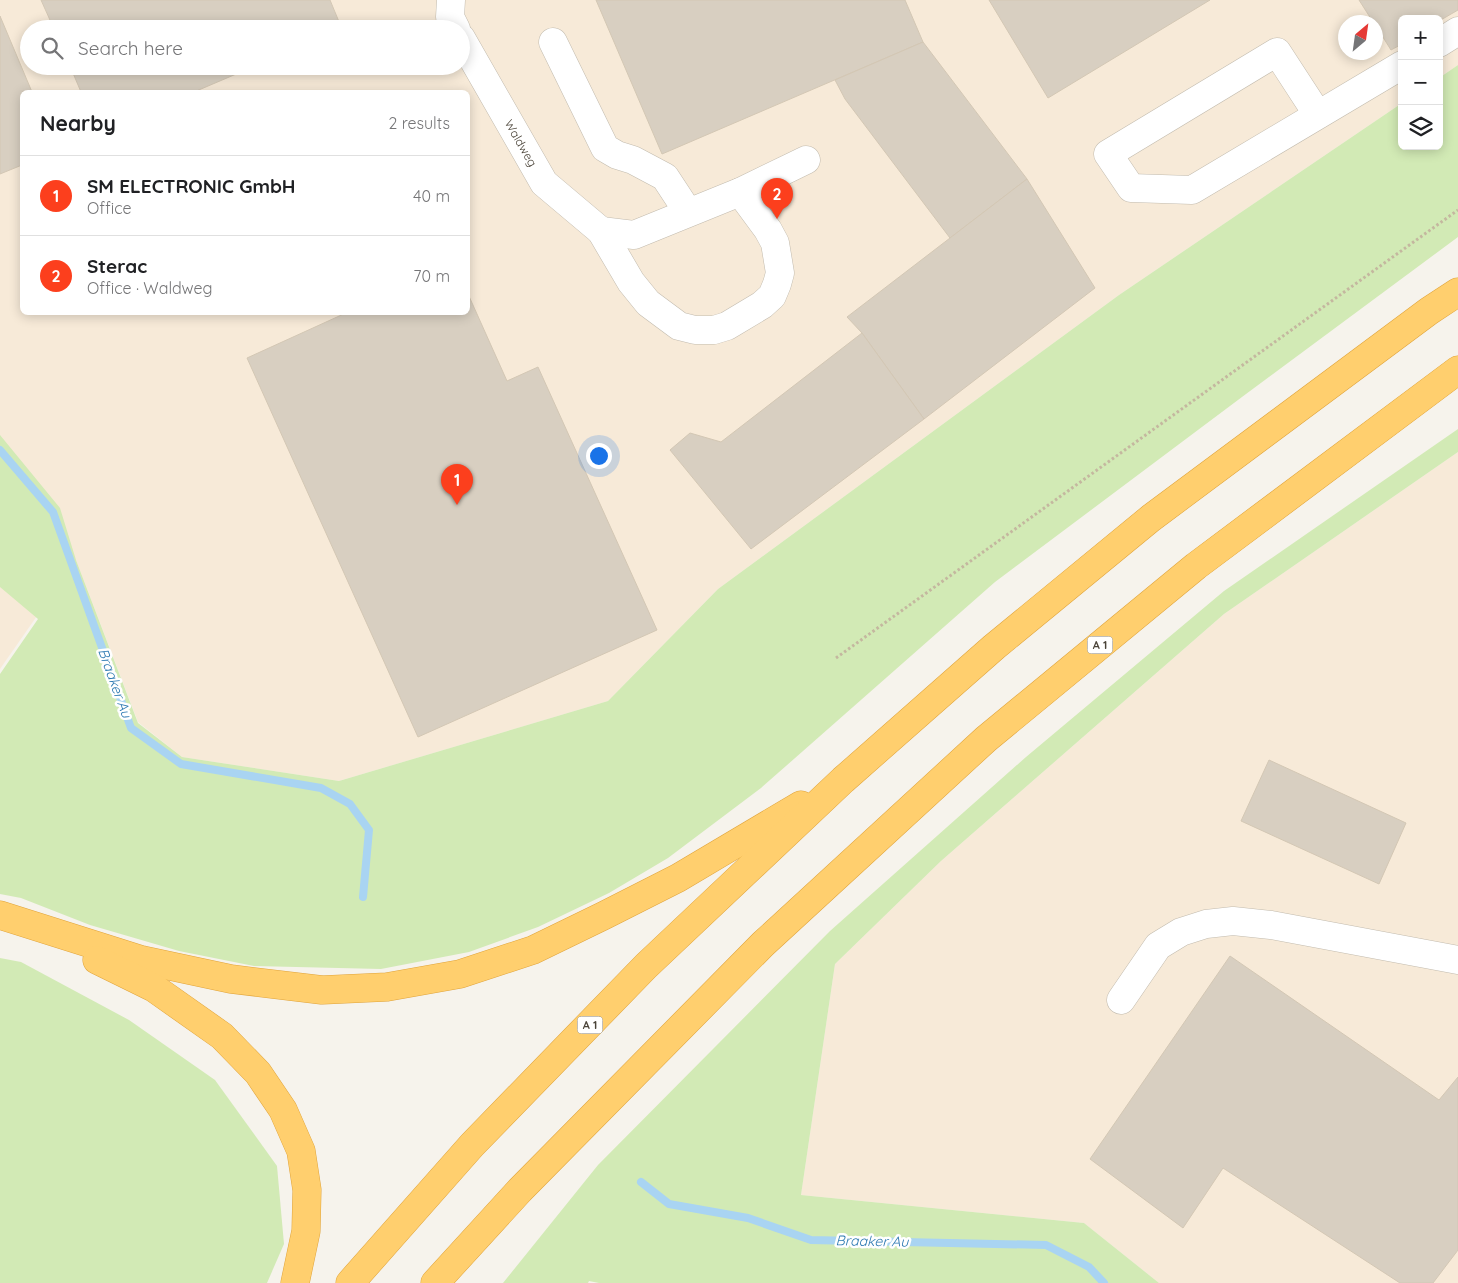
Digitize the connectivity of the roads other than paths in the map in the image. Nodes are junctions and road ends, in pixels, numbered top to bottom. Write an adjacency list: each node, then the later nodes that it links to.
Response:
1 (1458, 31): 2 (street)
2 (1443, 40)
3 (554, 42): 9 (street)
4 (470, 54): 10 (street, Waldweg)
5 (1398, 67): 6 (street)
6 (1318, 115): 6 (street)
7 (806, 160): 8 (street)
8 (740, 192): 9 (street); 10 (street)
9 (688, 212): 10 (street)
10 (601, 231)
11 (1458, 292): 13 (highway, A 1)
12 (1458, 370): 19 (highway, A 1)
13 (843, 780): 14 (highway); 18 (highway, A 1)
14 (4, 916): 17 (highway)
15 (1458, 960): 16 (street)
16 (1121, 1000)
17 (295, 1283)
18 (350, 1283)
19 (435, 1283)

